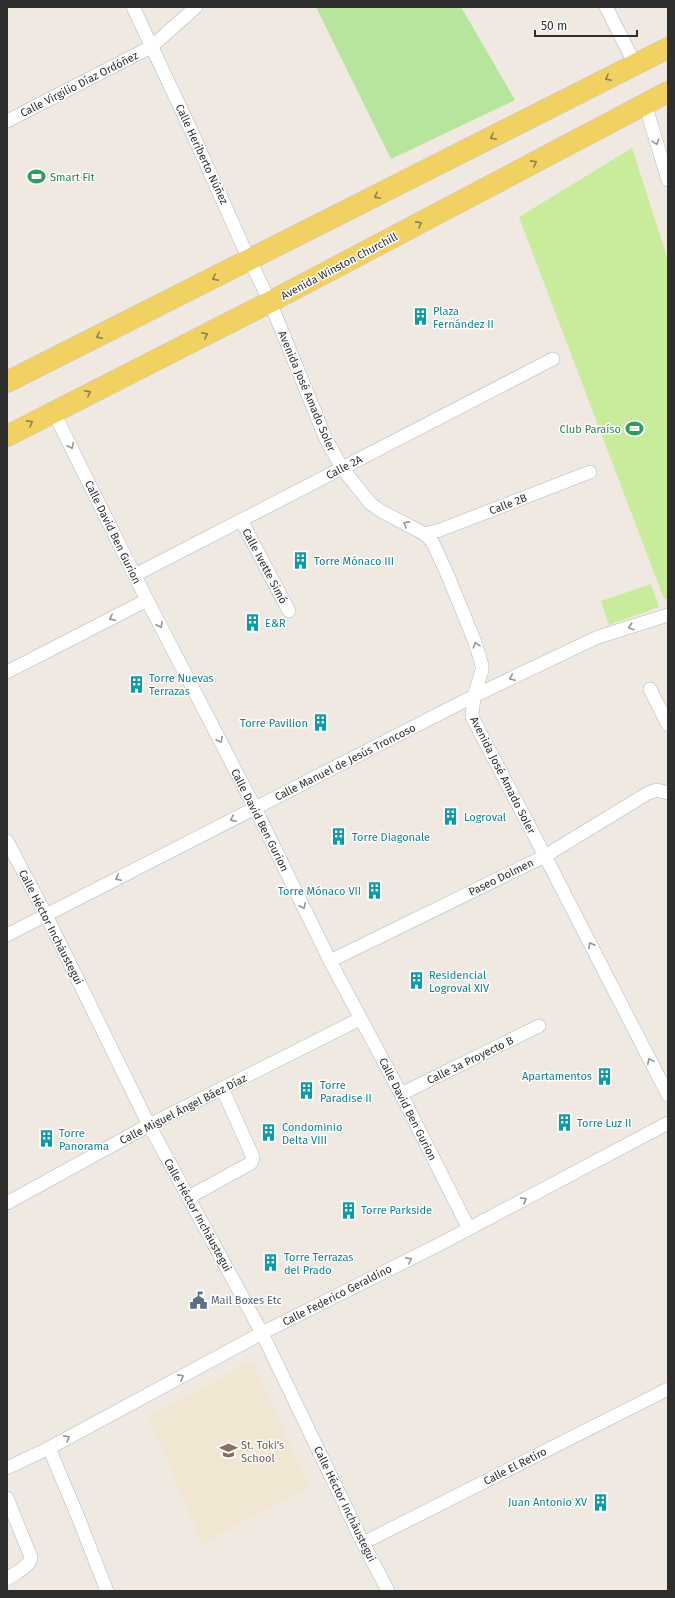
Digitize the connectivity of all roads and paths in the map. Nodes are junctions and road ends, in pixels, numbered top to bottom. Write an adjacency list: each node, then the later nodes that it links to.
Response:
1 (133, 7): 4 (street, Calle Heriberto Núñez)
2 (196, 7): 4 (street, Calle Virgilio Díaz Ordóñez)
3 (606, 7): 6 (street)
4 (151, 47): 9 (street, Calle Virgilio Díaz Ordóñez); 11 (street, Calle Heriberto Núñez)
5 (668, 48): 6 (main road)
6 (635, 64): 11 (main road, one-way to 11)
7 (668, 92): 8 (main road, Avenida Winston Churchill)
8 (645, 104): 10 (street, one-way to 10); 12 (main road, Avenida Winston Churchill, one-way to 8)
9 (7, 121)
10 (668, 180)
11 (250, 261): 12 (street, Calle Heriberto Núñez); 14 (main road, one-way to 14)
12 (270, 302): 15 (main road, Avenida Winston Churchill, one-way to 12); 17 (street, Avenida José Amado Soler)
13 (553, 359): 17 (street, Calle 2A)
14 (7, 382)
15 (54, 411): 16 (main road, Avenida Winston Churchill, one-way to 15); 21 (street, Calle David Ben Gurion, one-way to 21)
16 (7, 436)
17 (342, 468): 19 (street, Calle 2A); 20 (street, Avenida José Amado Soler, one-way to 17)
18 (590, 472): 20 (street, Calle 2B)
19 (241, 520): 21 (street, Calle 2A); 23 (street, Calle Ivette Simó)
20 (425, 534): 27 (street, Avenida José Amado Soler, one-way to 20)
21 (134, 575): 22 (street, Calle David Ben Gurion)
22 (147, 600): 25 (street, one-way to 25); 30 (street, Calle David Ben Gurion, one-way to 30)
23 (289, 611)
24 (668, 615): 27 (street, Calle Manuel de Jesús Troncoso, one-way to 27)
25 (7, 672)
26 (650, 688): 28 (street)
27 (474, 696): 30 (street, Calle Manuel de Jesús Troncoso); 32 (street, Avenida José Amado Soler)
28 (668, 725)
29 (667, 791): 32 (street, Paseo Dolmen)
30 (255, 808): 33 (street, Calle Manuel de Jesús Troncoso, one-way to 33); 35 (street, Calle David Ben Gurion, one-way to 35)
31 (7, 841): 33 (street, Calle Héctor Incháustegui)
32 (545, 856): 35 (street, Paseo Dolmen); 40 (street, Avenida José Amado Soler, one-way to 32)
33 (46, 915): 34 (street, Calle Manuel de Jesús Troncoso); 42 (street, Calle Héctor Incháustegui)
34 (7, 934)
35 (330, 961): 36 (street, Calle David Ben Gurion)
36 (360, 1018): 38 (street, Calle Miguel Ángel Báez Díaz); 39 (street, Calle David Ben Gurion)
37 (539, 1026): 39 (street, Calle 3a Proyecto B)
38 (222, 1088): 42 (street, Calle Miguel Ángel Báez Díaz); 43 (street)
39 (401, 1094): 45 (street, Calle David Ben Gurion)
40 (668, 1095)
41 (668, 1123): 45 (street, Calle Federico Geraldino, one-way to 41)
42 (149, 1125): 43 (street, Calle Héctor Incháustegui); 44 (street, Calle Miguel Ángel Báez Díaz)
43 (189, 1198): 46 (street, Calle Héctor Incháustegui)
44 (7, 1203)
45 (469, 1229): 46 (street, Calle Federico Geraldino, one-way to 45)
46 (262, 1333): 48 (street, Calle Federico Geraldino, one-way to 46); 51 (street, Calle Héctor Incháustegui)
47 (668, 1389): 51 (street, Calle El Retiro)
48 (49, 1448): 49 (street, Calle Federico Geraldino); 53 (street)
49 (7, 1468)
50 (7, 1498): 52 (street)
51 (363, 1543): 54 (street, Calle Héctor Incháustegui)
52 (7, 1579)
53 (107, 1591)
54 (388, 1591)

